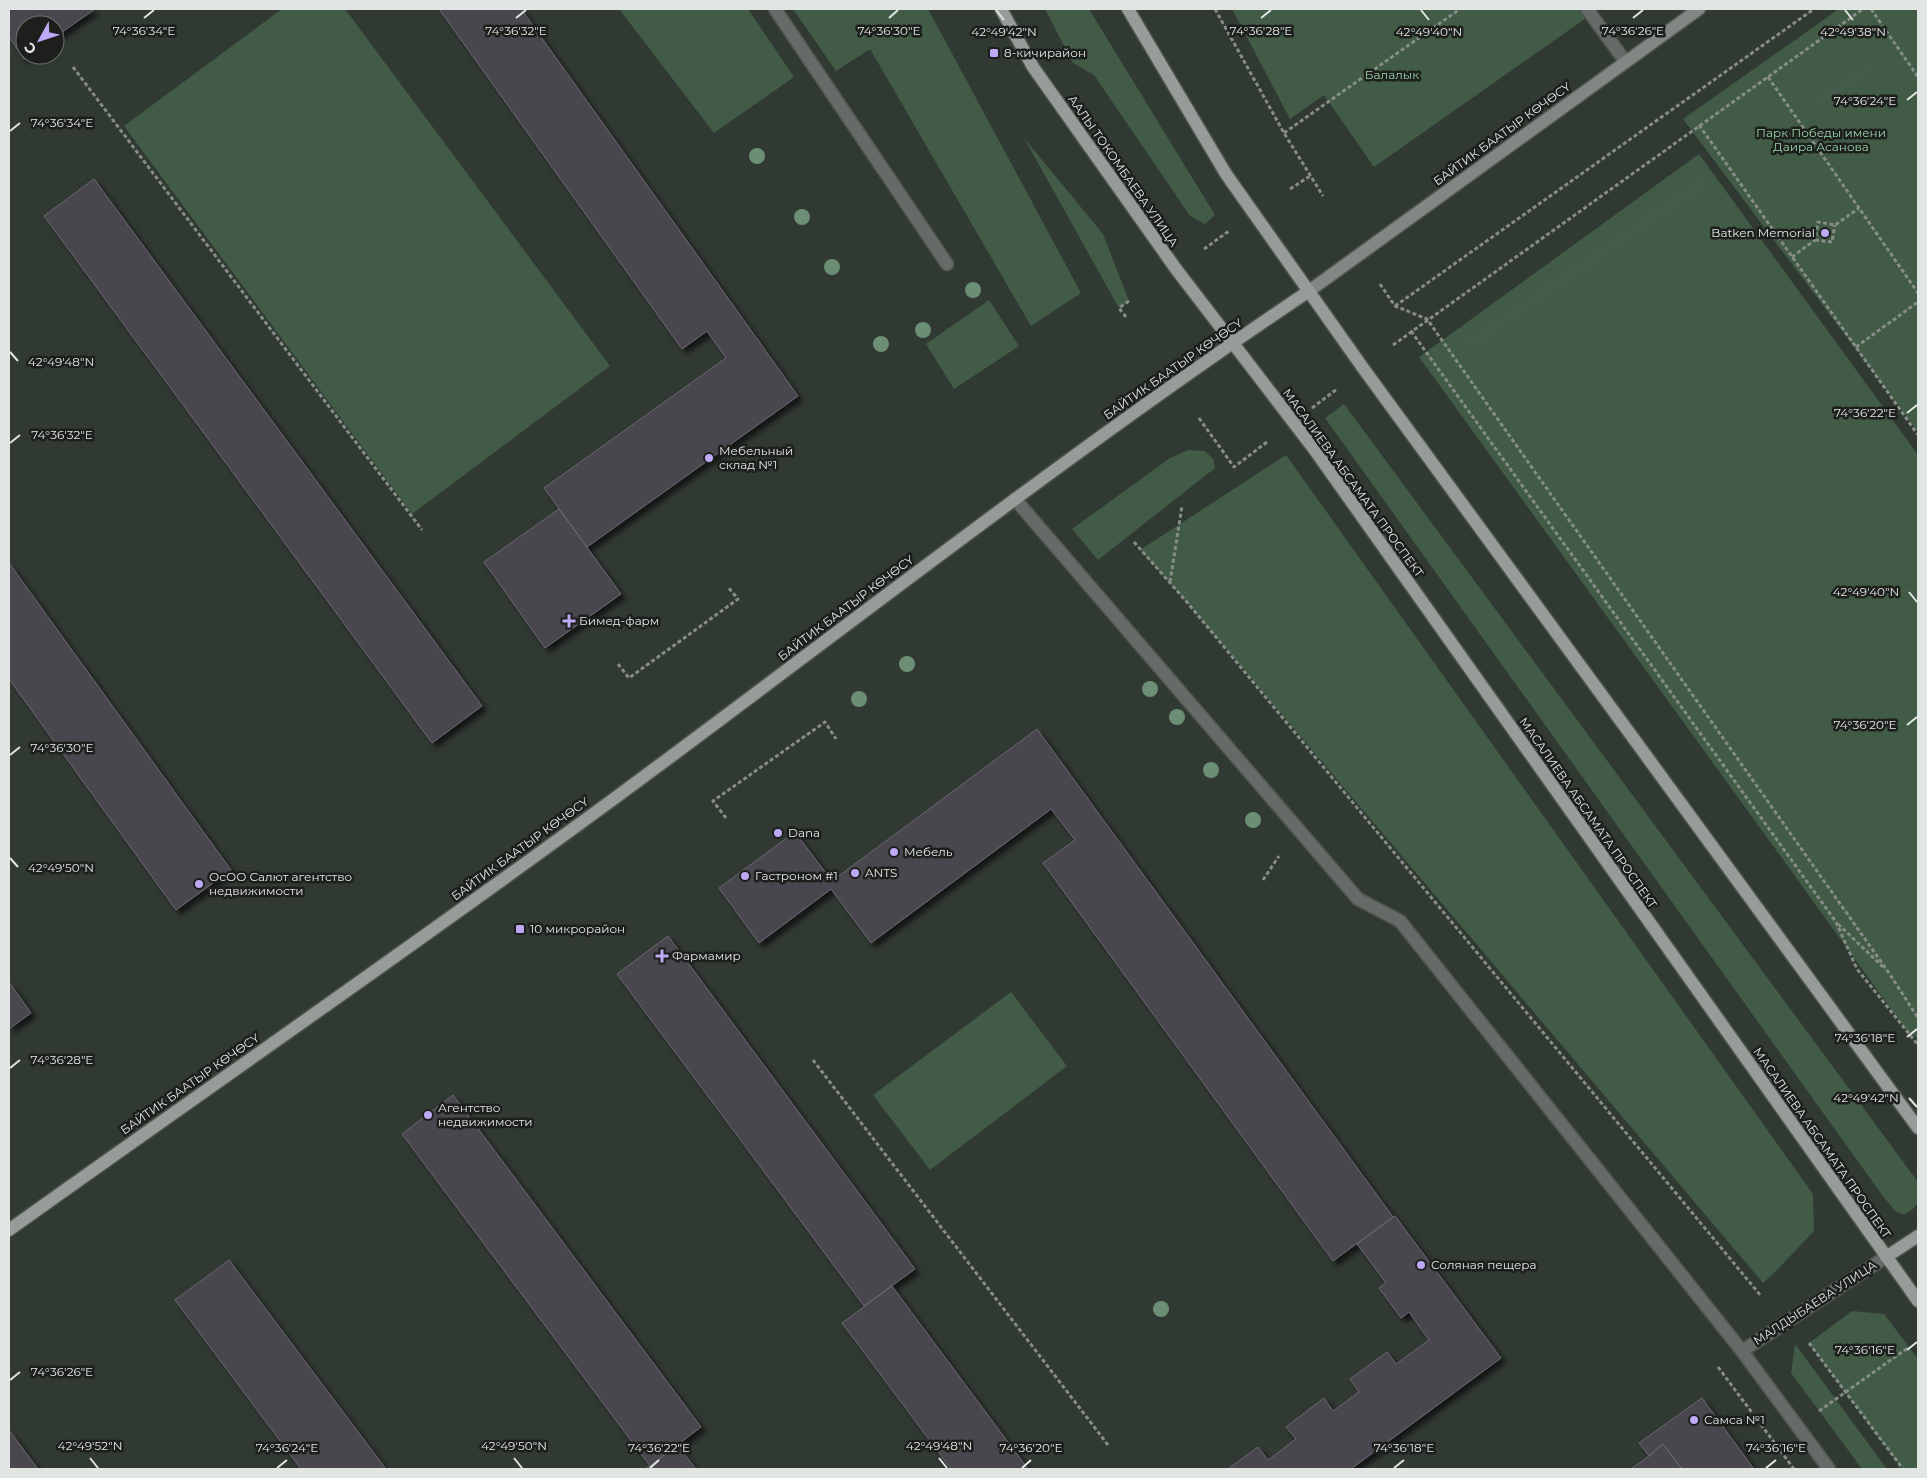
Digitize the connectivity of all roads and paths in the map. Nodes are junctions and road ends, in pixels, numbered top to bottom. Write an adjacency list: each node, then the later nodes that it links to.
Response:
1 (775, 9): 26 (street)
2 (1001, 9): 36 (main road, ААЛЫ ТОКОМБАЕВА УЛИЦА)
3 (1128, 9): 28 (main road)
4 (1215, 9): 16 (path)
5 (1460, 9): 16 (path)
6 (1587, 9): 11 (street)
7 (1699, 9): 11 (main road, БАЙТИК БААТЫР КӨЧӨСҮ)
8 (1814, 9): 32 (path)
9 (1863, 9): 13 (path)
10 (1871, 9): 14 (path)
11 (1625, 61): 28 (main road, БАЙТИК БААТЫР КӨЧӨСҮ)
12 (74, 67): 46 (path)
13 (1768, 77): 15 (path); 20 (path)
14 (1918, 77)
15 (1699, 125): 25 (path); 34 (path)
16 (1284, 133): 17 (path)
17 (1310, 176): 18 (path); 19 (path)
18 (1290, 189)
19 (1323, 196)
20 (1859, 208): 21 (path); 29 (path)
21 (1835, 225): 23 (path); 23 (path)
22 (1229, 231): 24 (path)
23 (1815, 240): 25 (path)
24 (1204, 249)
25 (1792, 257): 38 (path)
26 (947, 264)
27 (1380, 284): 32 (path)
28 (1309, 291): 36 (main road, БАЙТИК БААТЫР КӨЧӨСҮ); 60 (main road)
29 (1918, 293)
30 (1130, 301): 33 (path)
31 (1918, 302): 38 (path)
32 (1395, 306): 34 (path)
33 (1126, 317)
34 (1427, 319): 35 (path); 56 (path)
35 (1410, 332): 37 (path); 55 (path)
36 (1232, 343): 44 (main road, БАЙТИК БААТЫР КӨЧӨСҮ); 63 (main road, МАСАЛИЕВА АБСАМАТА ПРОСПЕКТ)
37 (1392, 346)
38 (1856, 347): 42 (path)
39 (1337, 389): 40 (path)
40 (1309, 410)
41 (1199, 418): 43 (path)
42 (1918, 435)
43 (1267, 442)
44 (1015, 499): 61 (main road, БАЙТИК БААТЫР КӨЧӨСҮ); 68 (street)
45 (1182, 506): 48 (path)
46 (422, 530)
47 (1134, 542): 48 (path)
48 (1170, 582): 64 (path)
49 (728, 587): 50 (path)
50 (618, 664)
51 (836, 739): 52 (path)
52 (726, 818)
53 (1279, 856): 54 (path)
54 (1263, 880)
55 (1836, 922): 56 (path); 58 (path)
56 (1889, 973): 57 (path)
57 (1918, 1018)
58 (1918, 1045)
59 (813, 1060): 72 (path)
60 (1918, 1128)
61 (9, 1230)
62 (1918, 1236): 63 (main road)
63 (1886, 1257): 65 (main road, МАСАЛИЕВА АБСАМАТА ПРОСПЕКТ); 68 (street, МАЛДЫБАЕВА УЛИЦА)
64 (1761, 1296)
65 (1918, 1301)
66 (1809, 1343): 70 (path)
67 (1909, 1346): 70 (path)
68 (1742, 1351): 74 (street, МАЛДЫБАЕВА УЛИЦА)
69 (1718, 1367): 73 (path)
70 (1846, 1392): 71 (path); 75 (path)
71 (1819, 1411)
72 (1108, 1445)
73 (1794, 1469)
74 (1829, 1469)
75 (1903, 1469)

